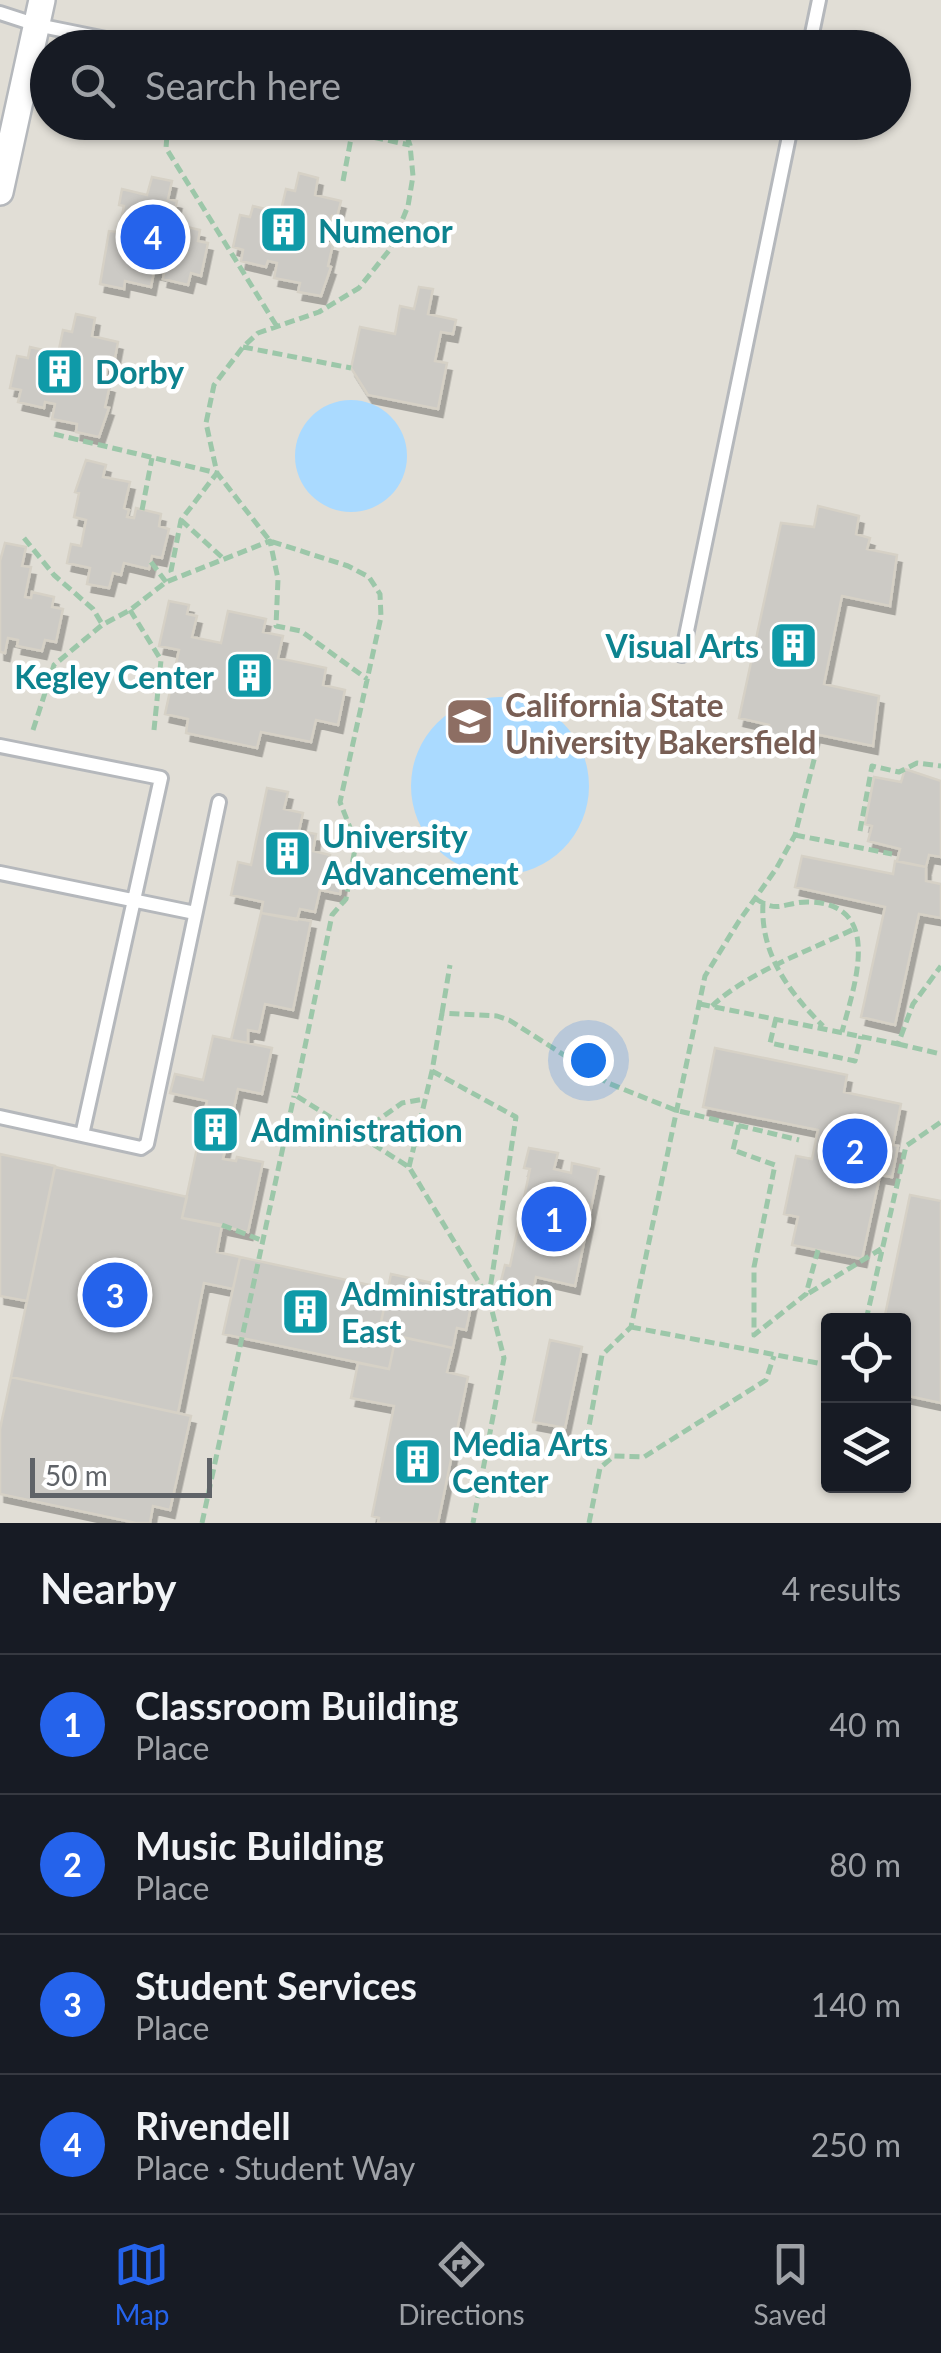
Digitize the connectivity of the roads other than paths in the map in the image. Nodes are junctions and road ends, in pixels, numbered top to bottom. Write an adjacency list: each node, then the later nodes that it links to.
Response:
1 (819, 0): 5 (lane)
2 (0, 13): 3 (lane)
3 (40, 13): 4 (lane)
4 (85, 30)
5 (812, 30)
6 (30, 58): 8 (street)
7 (788, 140): 9 (lane)
8 (0, 192)
9 (682, 655)
10 (0, 746): 13 (lane)
11 (219, 802): 14 (lane)
12 (0, 872): 13 (lane)
13 (134, 900): 14 (lane); 16 (lane)
14 (195, 913): 16 (lane)
15 (0, 1117): 16 (lane)
16 (82, 1135)

